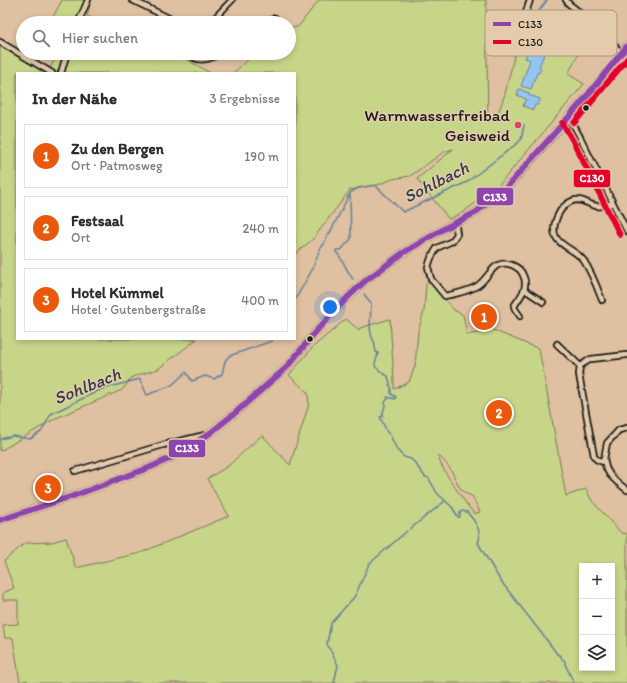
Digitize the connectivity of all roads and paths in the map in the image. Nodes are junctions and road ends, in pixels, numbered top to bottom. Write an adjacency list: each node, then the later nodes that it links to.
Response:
1 (88, 0): 8 (street)
2 (132, 0): 9 (street)
3 (232, 0): 10 (street)
4 (530, 0): 6 (street)
5 (566, 0): 7 (street)
6 (527, 10)
7 (577, 10)
8 (81, 16)
9 (165, 16)
10 (217, 16)
11 (0, 42): 14 (street)
12 (627, 46): 15 (street)
13 (617, 48): 15 (street)
14 (16, 52)
15 (622, 54): 18 (street); 21 (street)
16 (30, 60): 19 (street)
17 (65, 60): 20 (street)
18 (627, 62)
19 (50, 72)
20 (61, 72)
21 (568, 118): 22 (street); 23 (street)
22 (613, 203): 24 (street); 26 (street)
23 (454, 224): 25 (street); 33 (street)
24 (627, 231)
25 (525, 290): 27 (street); 28 (street)
26 (602, 300)
27 (543, 302)
28 (520, 316)
29 (557, 344): 31 (street)
30 (627, 355): 31 (street)
31 (580, 366): 34 (street)
32 (627, 428): 34 (street)
33 (209, 434): 35 (street); 37 (street)
34 (604, 462): 36 (street)
35 (75, 471)
36 (627, 490)
37 (0, 520)

